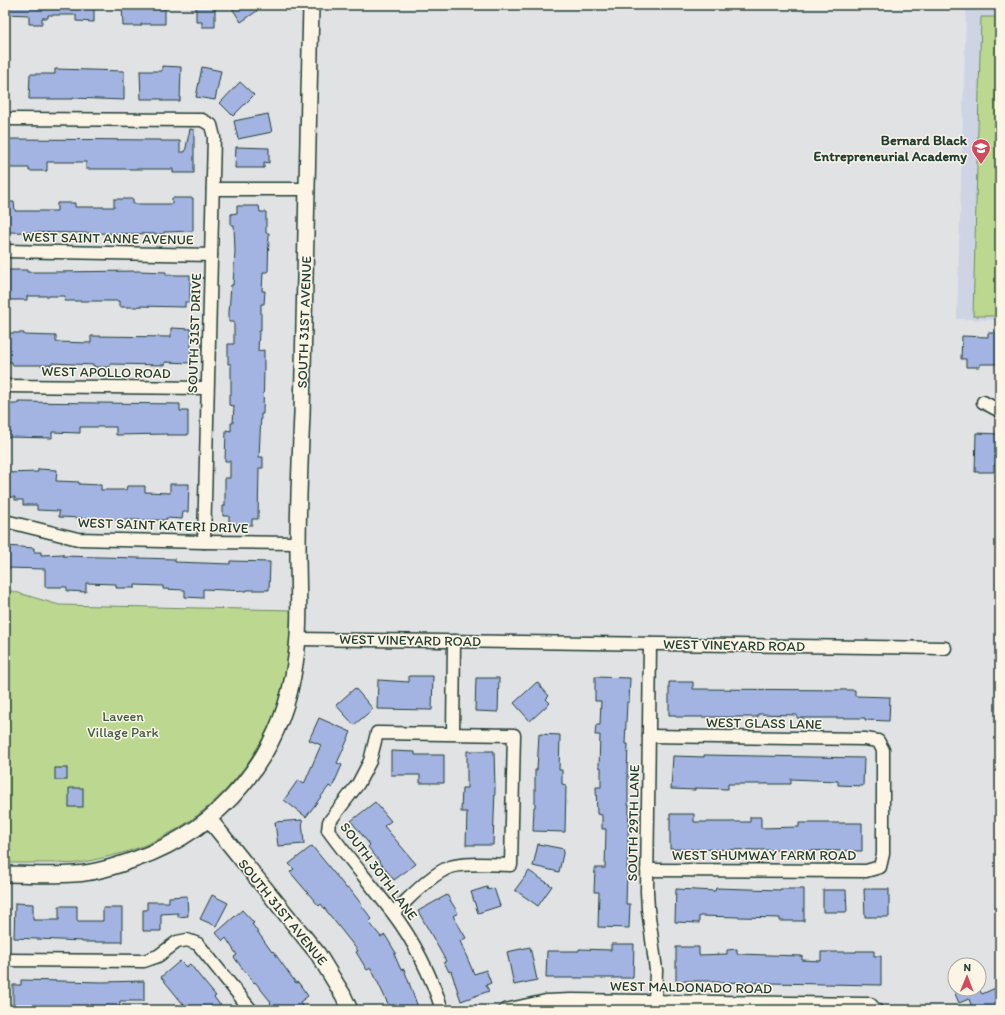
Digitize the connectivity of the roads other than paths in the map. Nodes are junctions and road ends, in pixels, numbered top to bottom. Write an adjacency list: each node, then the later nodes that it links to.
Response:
1 (311, 5): 4 (street, SOUTH 31ST AVENUE)
2 (5, 119): 3 (street, SOUTH 31ST DRIVE)
3 (213, 189): 4 (street); 6 (street, SOUTH 31ST DRIVE)
4 (307, 189): 13 (street, SOUTH 31ST AVENUE)
5 (5, 251): 6 (street, WEST SAINT ANNE AVENUE)
6 (211, 255): 8 (street, SOUTH 31ST DRIVE)
7 (5, 386): 8 (street, WEST APOLLO ROAD)
8 (207, 388): 12 (street, SOUTH 31ST DRIVE)
9 (984, 402): 10 (street)
10 (1000, 412)
11 (5, 521): 12 (street, WEST SAINT KATERI DRIVE)
12 (204, 542): 13 (street, WEST SAINT KATERI DRIVE)
13 (298, 543): 14 (street, SOUTH 31ST AVENUE)
14 (298, 639): 15 (street, WEST VINEYARD ROAD); 20 (street)
15 (454, 641): 16 (street, WEST VINEYARD ROAD); 18 (street)
16 (650, 644): 17 (street, WEST VINEYARD ROAD); 19 (street, SOUTH 29TH LANE)
17 (945, 648)
18 (453, 733): 24 (street, SOUTH 30TH LANE); 24 (street)
19 (649, 736): 21 (street, WEST GLASS LANE); 22 (street, SOUTH 29TH LANE)
20 (209, 820): 23 (street); 30 (street, SOUTH 31ST AVENUE)
21 (880, 867): 22 (street, WEST SHUMWAY FARM ROAD)
22 (647, 870): 26 (street, SOUTH 29TH LANE)
23 (5, 874)
24 (393, 913): 31 (street, SOUTH 30TH LANE)
25 (5, 960): 29 (street)
26 (655, 1002): 27 (street, WEST MALDONADO ROAD); 28 (street, WEST MALDONADO ROAD)
27 (594, 1005): 32 (street, WEST MALDONADO ROAD)
28 (876, 1009)
29 (250, 1010)
30 (350, 1010)
31 (442, 1010)
32 (505, 1010)

